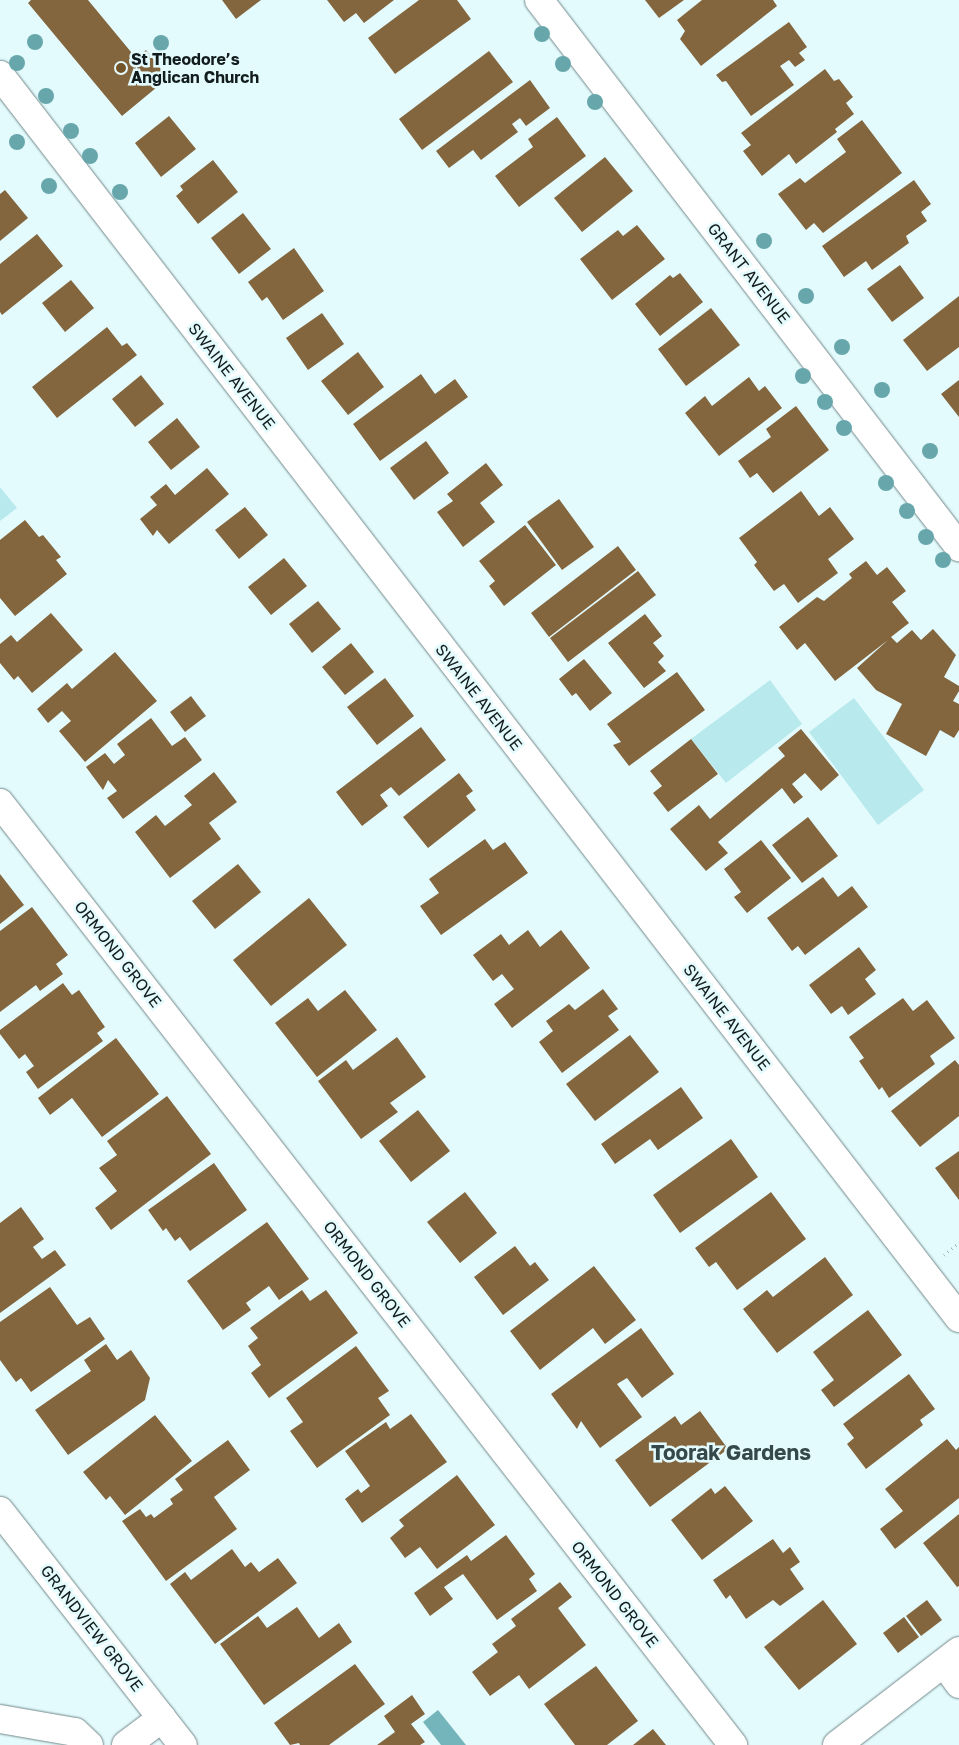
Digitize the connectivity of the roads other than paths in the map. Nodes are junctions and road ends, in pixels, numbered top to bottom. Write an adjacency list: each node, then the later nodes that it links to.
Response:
1 (538, 0): 3 (street, GRANT AVENUE)
2 (0, 75): 5 (street, SWAINE AVENUE)
3 (959, 547)
4 (0, 803): 13 (street, ORMOND GROVE)
5 (959, 1318)
6 (0, 1511): 8 (street, GRANDVIEW GROVE)
7 (954, 1666): 14 (street)
8 (162, 1718): 11 (street); 12 (street, GRANDVIEW GROVE)
9 (0, 1719): 10 (street)
10 (89, 1745)
11 (126, 1745)
12 (184, 1745)
13 (733, 1745)
14 (837, 1745)

